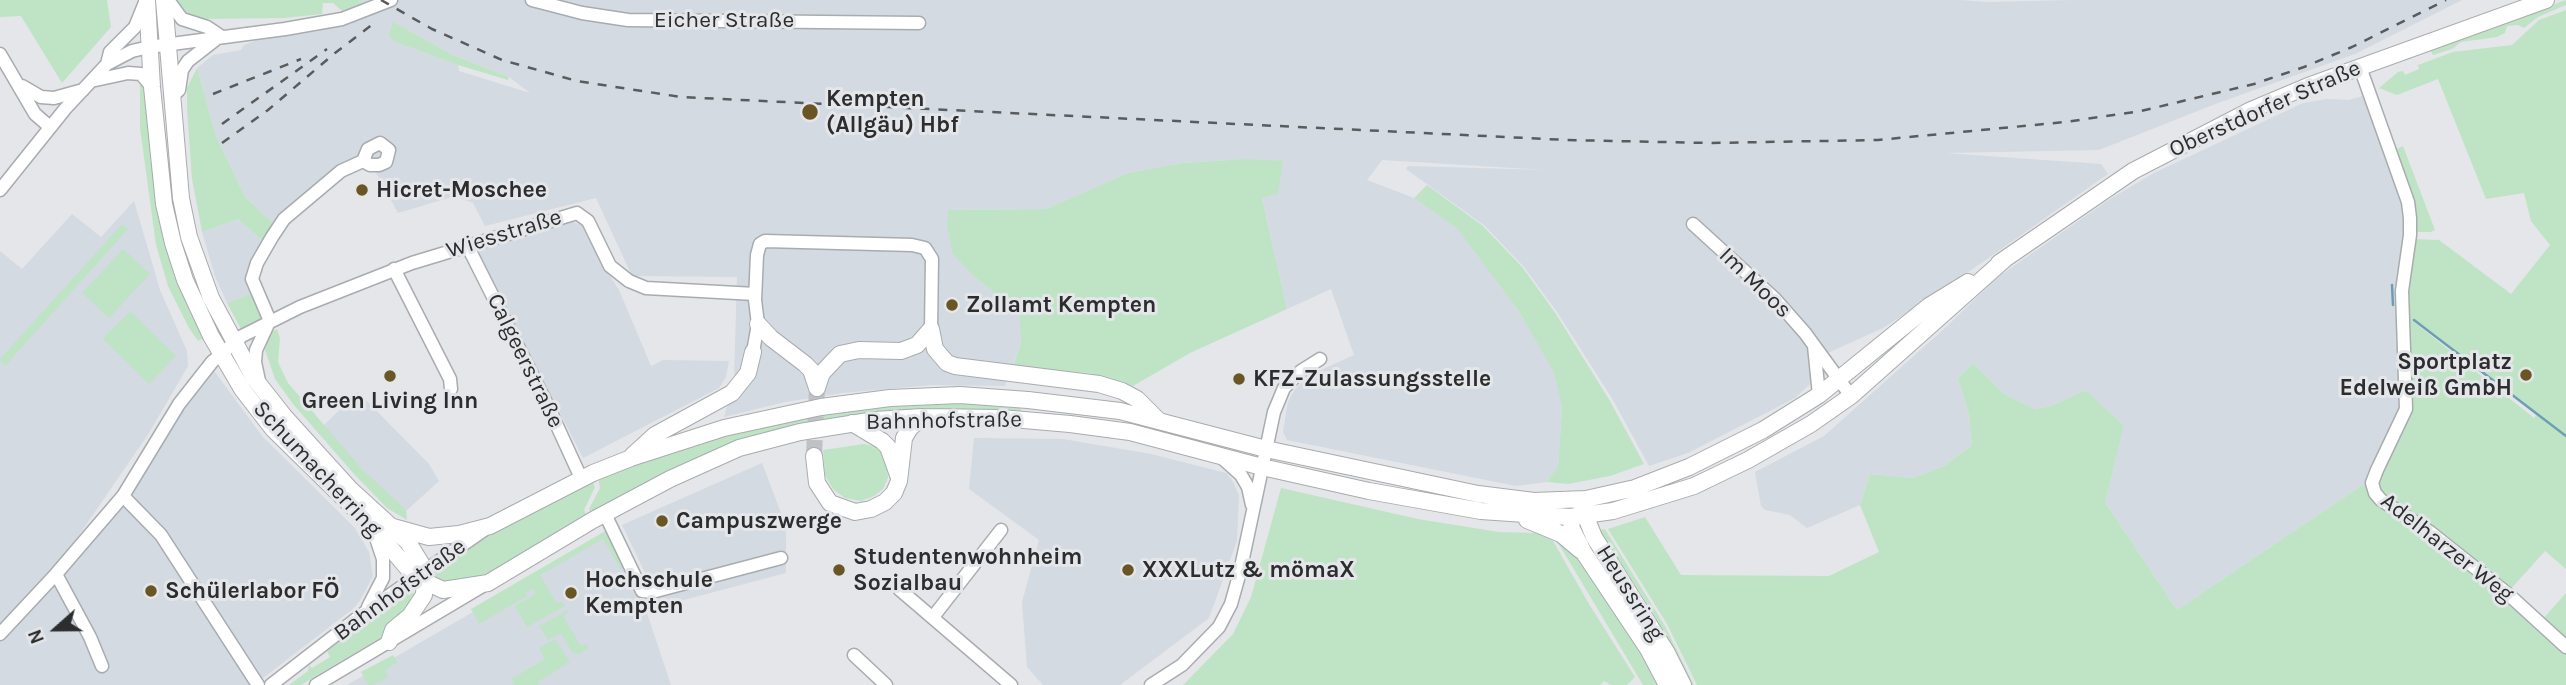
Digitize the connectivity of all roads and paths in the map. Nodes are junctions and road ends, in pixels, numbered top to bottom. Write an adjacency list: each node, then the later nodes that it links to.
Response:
1 (147, 0): 9 (main road, Schumacherring); 11 (street)
2 (166, 0): 7 (street); 8 (main road, Schumacherring)
3 (391, 0): 7 (street)
4 (532, 0): 6 (street, Eicher Straße)
5 (2546, 0): 12 (main road, Oberstdorfer Straße)
6 (919, 23)
7 (222, 37): 8 (street); 16 (street)
8 (167, 44): 9 (street); 16 (main road, Schumacherring)
9 (149, 47): 11 (street); 15 (main road, Schumacherring)
10 (0, 54): 13 (street)
11 (107, 64): 14 (street)
12 (2360, 67): 22 (main road, Oberstdorfer Straße); 67 (street, Adelharzer Weg)
13 (17, 82): 14 (street); 17 (street)
14 (87, 85): 15 (street); 17 (street)
15 (152, 87): 31 (main road, Schumacherring)
16 (171, 97): 28 (main road, Schumacherring)
17 (50, 127): 19 (street)
18 (363, 161): 25 (street)
19 (0, 190)
20 (1693, 224): 29 (street, Im Moos)
21 (467, 245): 23 (street, Wiesstraße); 24 (street, Wiesstraße); 46 (street, Calgeerstraße)
22 (2006, 259): 33 (main road, Oberstdorfer Straße); 37 (main road, Oberstdorfer Straße)
23 (394, 269): 25 (street, Wiesstraße); 35 (street)
24 (755, 294): 26 (street); 27 (street)
25 (270, 321): 28 (street, Wiesstraße); 34 (street)
26 (758, 324): 27 (main road); 30 (street)
27 (931, 329): 39 (main road)
28 (234, 342): 31 (street, Wiesstraße); 34 (main road, Schumacherring)
29 (1814, 345): 33 (street, Im Moos); 36 (street)
30 (754, 352): 44 (main road)
31 (221, 354): 48 (street, Wiesstraße); 53 (main road, Schumacherring)
32 (1320, 359): 41 (street)
33 (1839, 378): 36 (main road, Oberstdorfer Straße); 37 (street, Im Moos)
34 (259, 384): 55 (main road, Schumacherring)
35 (451, 389)
36 (1819, 395): 49 (main road, Oberstdorfer Straße)
37 (1851, 396): 49 (main road, Oberstdorfer Straße)
38 (922, 417): 40 (main road, Bahnhofstraße); 42 (main road, Bahnhofstraße); 47 (main road)
39 (1159, 421): 41 (main road, Bahnhofstraße); 44 (main road, Bahnhofstraße)
40 (852, 422): 47 (main road); 51 (main road, Bahnhofstraße)
41 (1266, 449): 45 (street); 49 (main road, Bahnhofstraße)
42 (1218, 455): 45 (main road, Bahnhofstraße); 50 (street)
43 (814, 456): 47 (main road)
44 (631, 458): 46 (main road, Bahnhofstraße)
45 (1262, 467): 50 (street); 52 (main road, Bahnhofstraße)
46 (581, 478): 54 (main road, Bahnhofstraße)
47 (899, 481)
48 (123, 496): 59 (street, Wiesstraße); 71 (street)
49 (1578, 511): 52 (main road, Bahnhofstraße); 57 (main road, Heussring); 79 (main road, Heussring)
50 (1253, 512): 77 (street)
51 (605, 514): 58 (street); 61 (main road, Bahnhofstraße)
52 (1515, 515): 57 (main road)
53 (372, 526): 60 (main road, Schumacherring); 63 (street)
54 (490, 526): 55 (main road); 60 (street, Bahnhofstraße)
55 (393, 527): 60 (main road, Schumacherring)
56 (1001, 530): 64 (street)
57 (1584, 554): 78 (main road, Heussring)
58 (781, 558)
59 (56, 574): 65 (street, Wiesstraße); 70 (street)
60 (422, 577): 61 (main road); 63 (street, Bahnhofstraße); 66 (main road)
61 (488, 583): 66 (street, Bahnhofstraße)
62 (899, 589): 64 (street)
63 (364, 613): 69 (street, Bahnhofstraße)
64 (933, 617): 76 (street)
65 (0, 634)
66 (389, 642): 74 (street, Bahnhofstraße)
67 (2566, 647)
68 (854, 656): 75 (street)
69 (307, 658): 72 (street, Bahnhofstraße); 73 (street)
70 (102, 666)
71 (258, 685)
72 (271, 685)
73 (284, 685)
74 (316, 685)
75 (886, 685)
76 (1011, 685)
77 (1151, 685)
78 (1667, 685)
79 (1683, 685)

